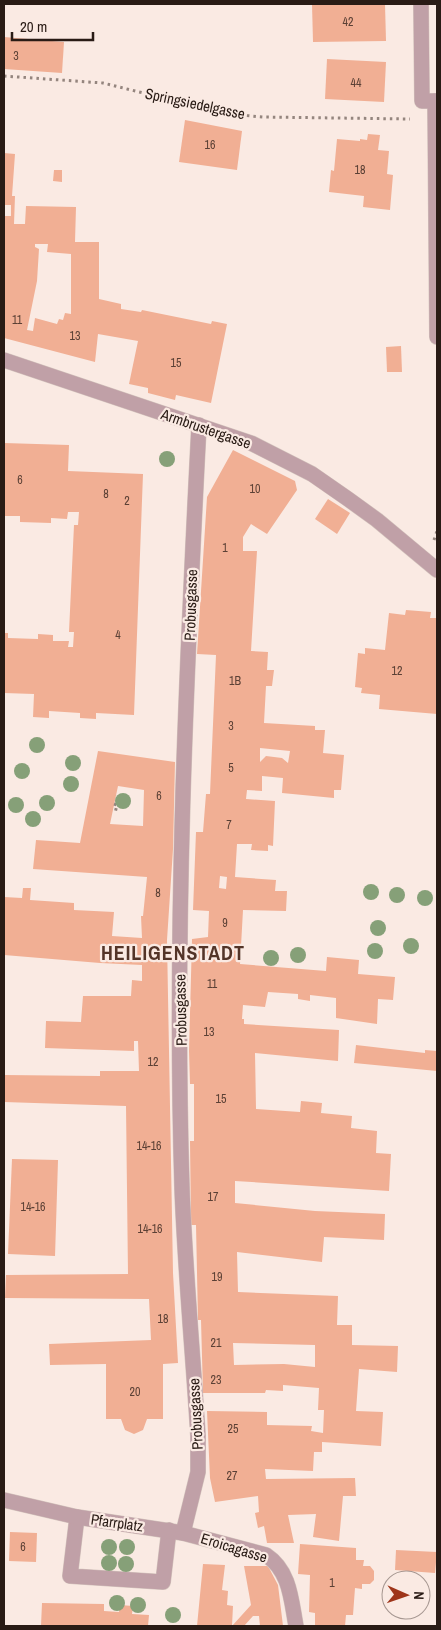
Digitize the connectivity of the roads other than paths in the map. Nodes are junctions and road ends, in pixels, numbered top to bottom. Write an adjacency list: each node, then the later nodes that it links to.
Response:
1 (421, 4): 2 (street)
2 (432, 101): 3 (street)
3 (437, 337)
4 (4, 360): 5 (street, Armbrustergasse)
5 (199, 425): 6 (street, Armbrustergasse); 9 (street, Probusgasse)
6 (437, 570)
7 (4, 1500): 8 (street, Pfarrplatz)
8 (77, 1517): 9 (street, Pfarrplatz); 9 (street, Probusgasse)
9 (176, 1532): 10 (street, Eroicagasse)
10 (296, 1626)

